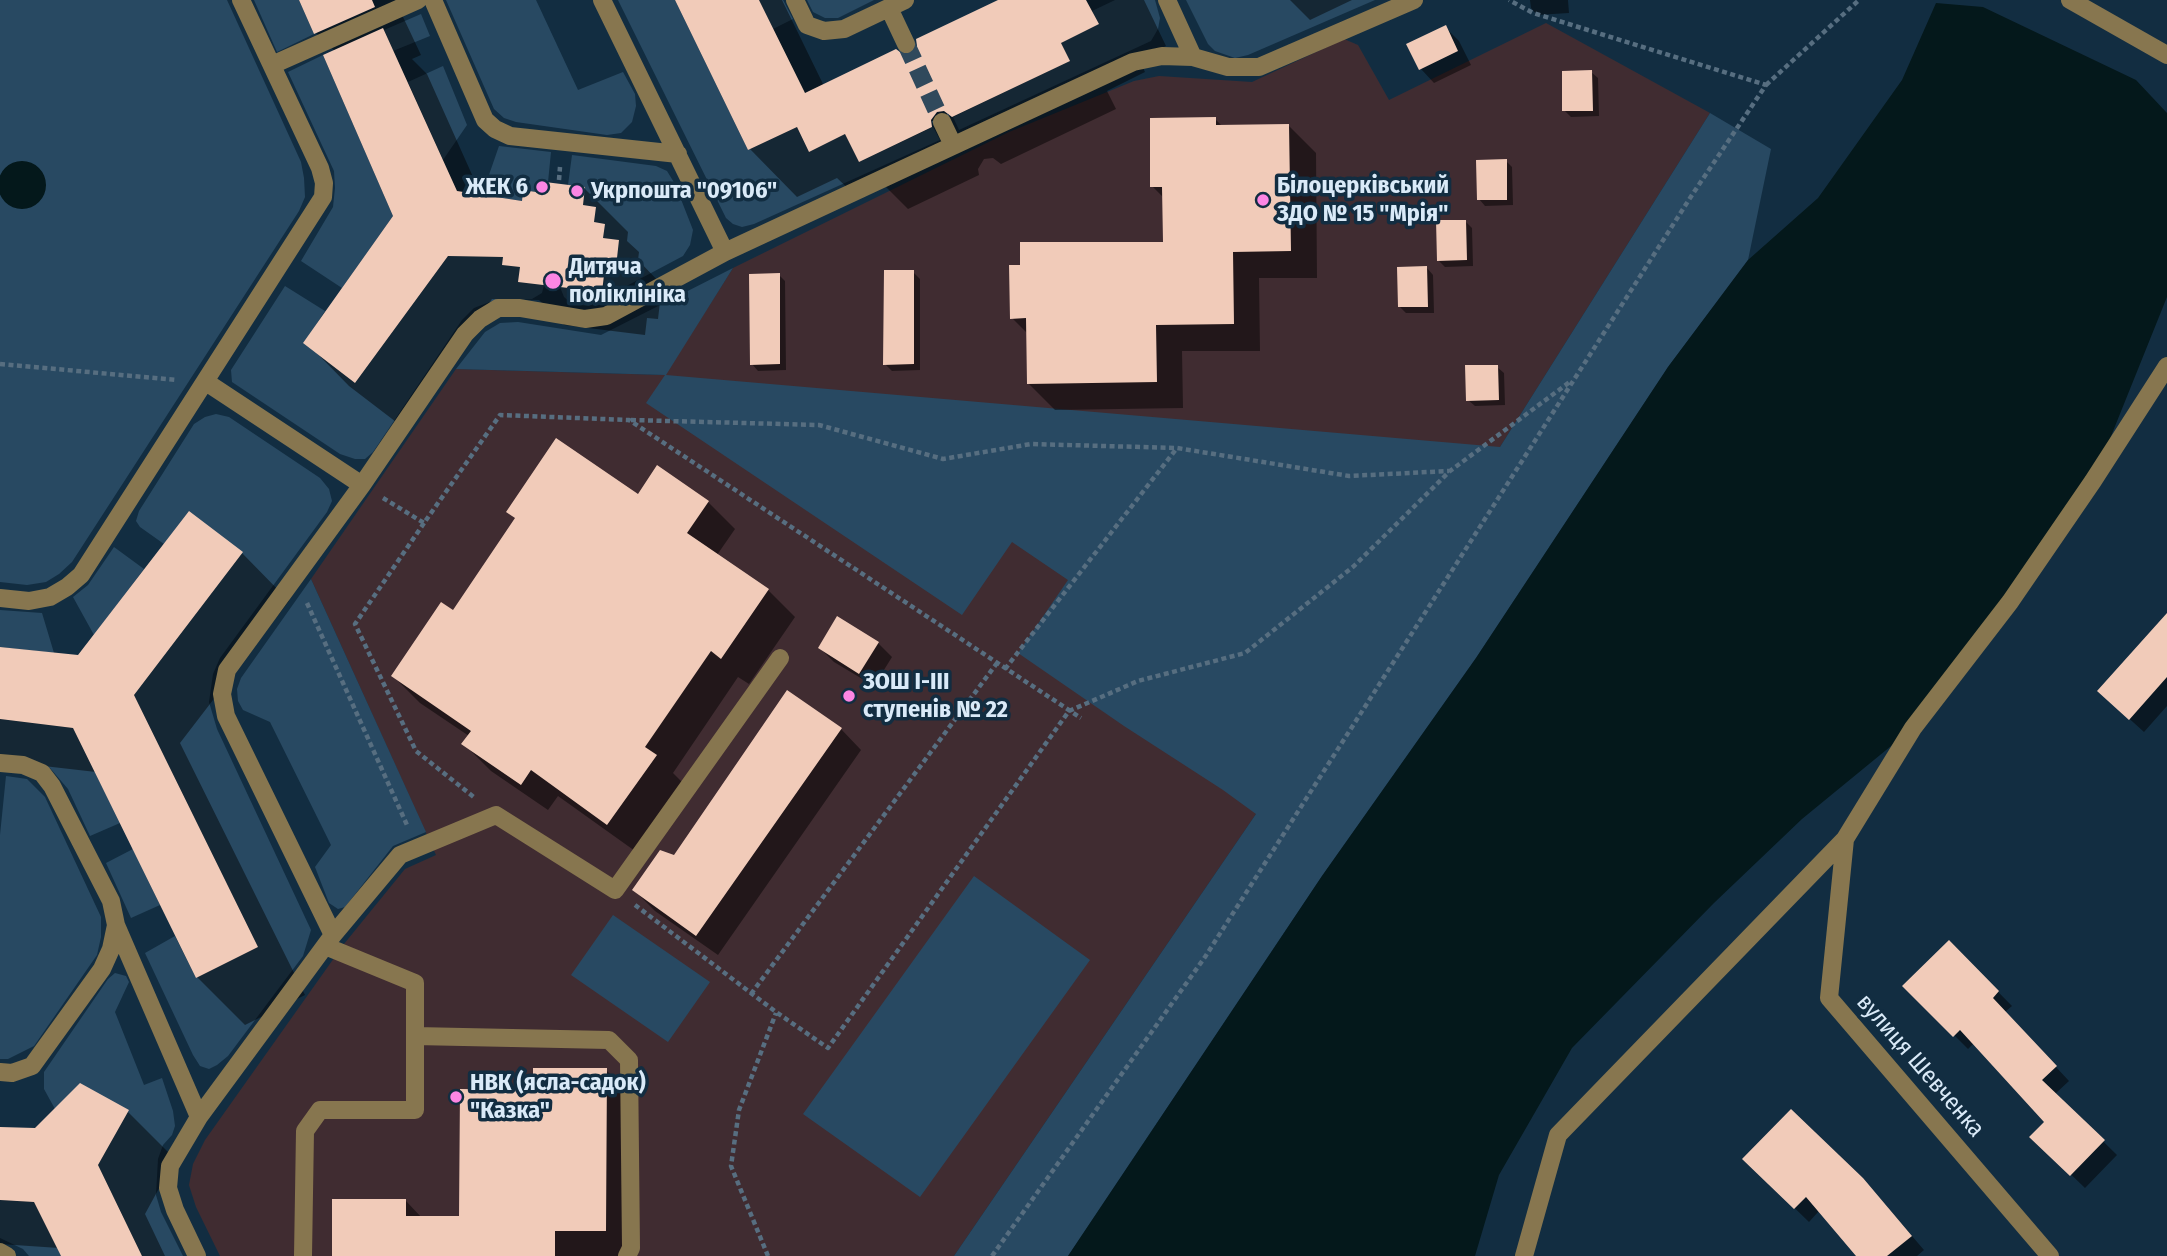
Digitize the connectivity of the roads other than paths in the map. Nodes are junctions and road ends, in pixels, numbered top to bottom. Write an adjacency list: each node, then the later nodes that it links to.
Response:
1 (242, 0): 13 (street)
2 (418, 0): 13 (street)
3 (433, 0): 16 (street)
4 (602, 0): 16 (street)
5 (795, 0): 9 (street)
6 (1167, 0): 12 (street)
7 (1414, 0): 12 (street)
8 (2070, 0): 11 (street)
9 (897, 4): 10 (street)
10 (906, 44)
11 (2167, 55)
12 (1193, 57): 15 (street)
13 (272, 65): 19 (street)
14 (943, 122): 15 (street)
15 (953, 145): 17 (street)
16 (678, 154): 17 (street)
17 (725, 252): 20 (street)
18 (2167, 366): 24 (street)
19 (206, 382): 20 (street); 21 (street)
20 (362, 485): 26 (street)
21 (0, 598)
22 (780, 658): 26 (street)
23 (0, 763): 25 (street)
24 (1846, 839): 35 (street); 36 (street, вулиця Шевченка)
25 (116, 925): 28 (street); 29 (street)
26 (329, 940): 27 (street); 29 (street)
27 (415, 1036): 33 (street); 34 (street)
28 (0, 1072)
29 (200, 1117): 32 (street)
30 (0, 1252): 31 (street)
31 (7, 1256)
32 (197, 1256)
33 (303, 1256)
34 (627, 1256)
35 (1524, 1256)
36 (2050, 1256)

